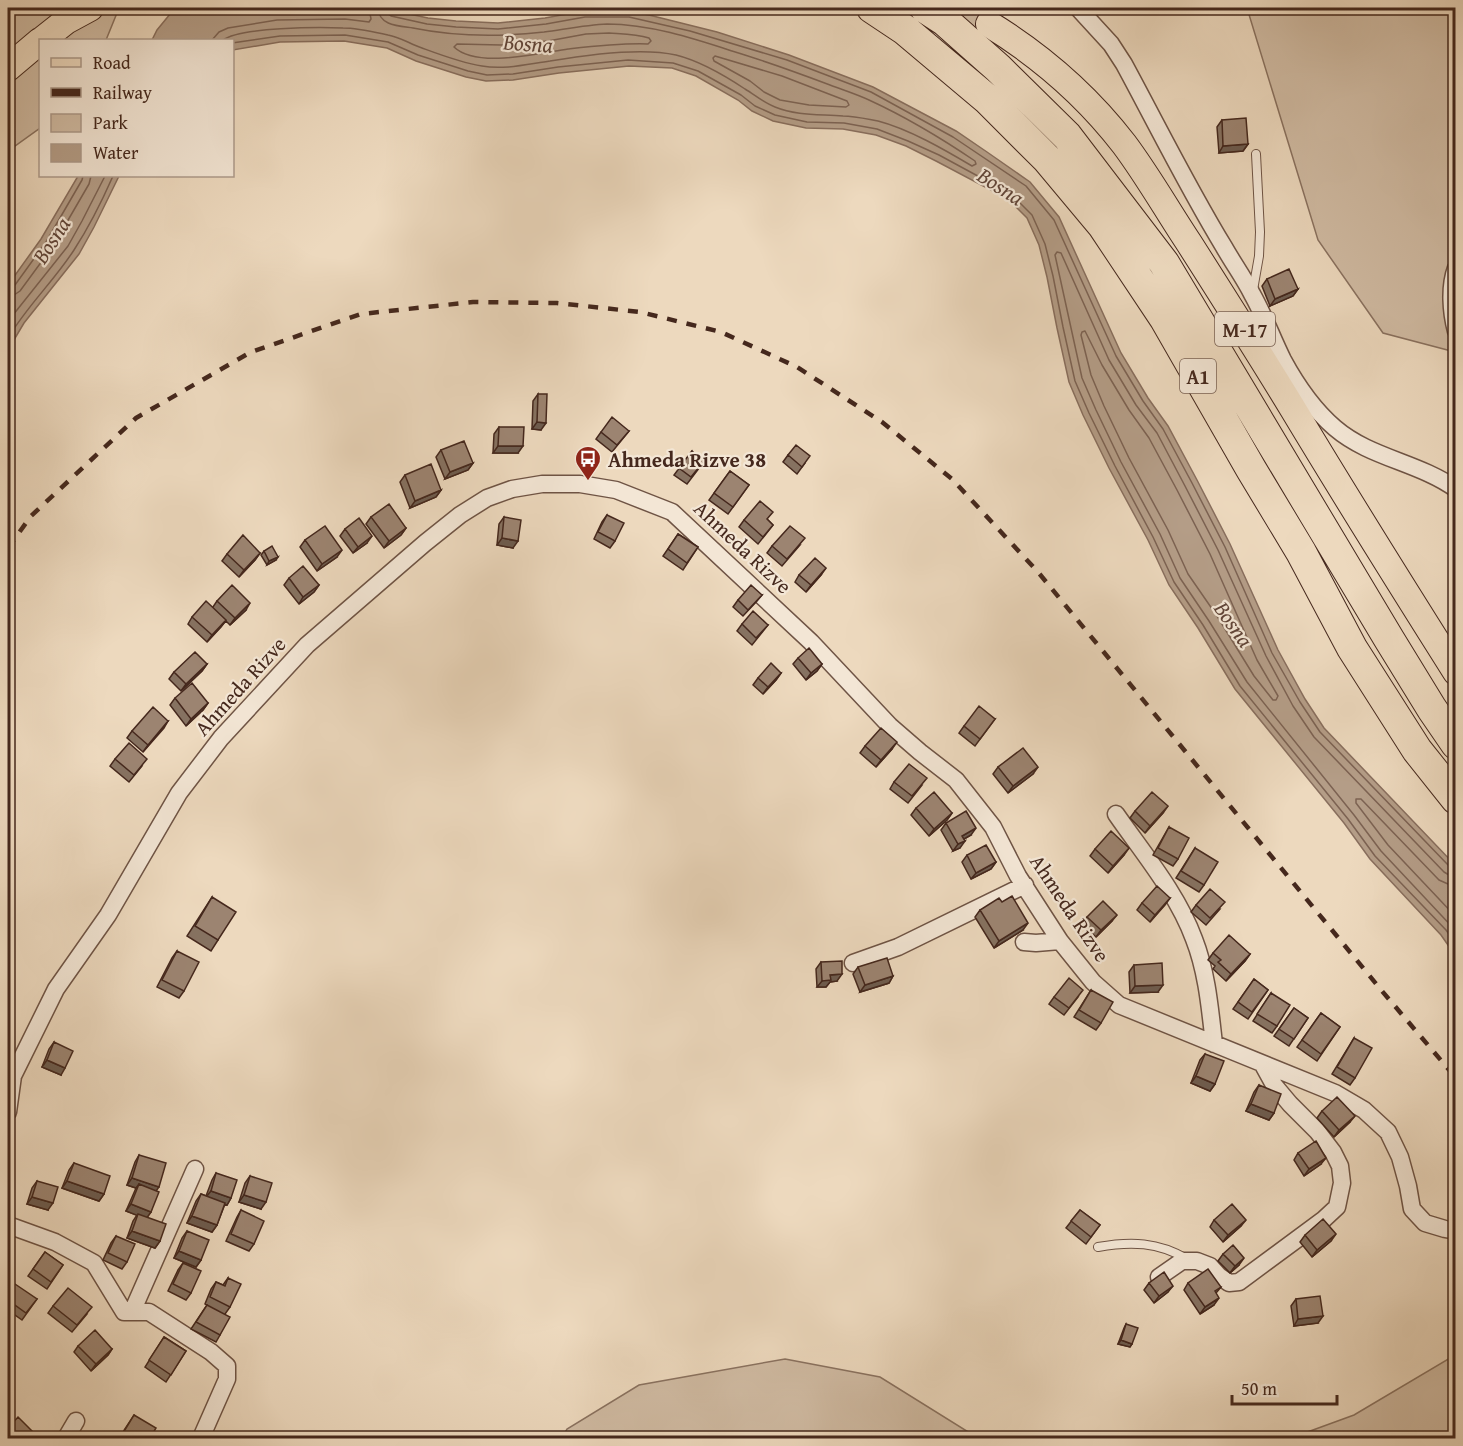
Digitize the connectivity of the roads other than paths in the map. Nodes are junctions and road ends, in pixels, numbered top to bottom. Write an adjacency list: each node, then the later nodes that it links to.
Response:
1 (90, 8): 6 (main road)
2 (872, 8): 17 (highway, A1)
3 (925, 8): 16 (highway, A1)
4 (1078, 8): 11 (street)
5 (989, 24): 12 (main road, M-17)
6 (44, 39)
7 (39, 43): 8 (main road)
8 (8, 68)
9 (1256, 154): 11 (lane)
10 (1455, 268): 13 (street)
11 (1252, 293): 12 (street)
12 (1255, 325): 14 (street); 15 (main road, M-17)
13 (1455, 331)
14 (1455, 489)
15 (1455, 672)
16 (1455, 744)
17 (1455, 799)
18 (1116, 814): 23 (street)
19 (1025, 885): 20 (street, Ahmeda Rizve); 22 (street); 25 (street, Ahmeda Rizve)
20 (1060, 941): 21 (street); 23 (street, Ahmeda Rizve)
21 (1024, 942)
22 (853, 963)
23 (1214, 1044): 24 (street, Ahmeda Rizve)
24 (1263, 1065): 28 (street, Ahmeda Rizve); 30 (street)
25 (8, 1113)
26 (195, 1169): 32 (street)
27 (8, 1225): 32 (street)
28 (1455, 1231)
29 (1098, 1247): 30 (lane)
30 (1190, 1261): 31 (street)
31 (1159, 1277)
32 (132, 1312): 35 (street)
33 (76, 1421): 34 (street)
34 (66, 1438)
35 (201, 1438)

